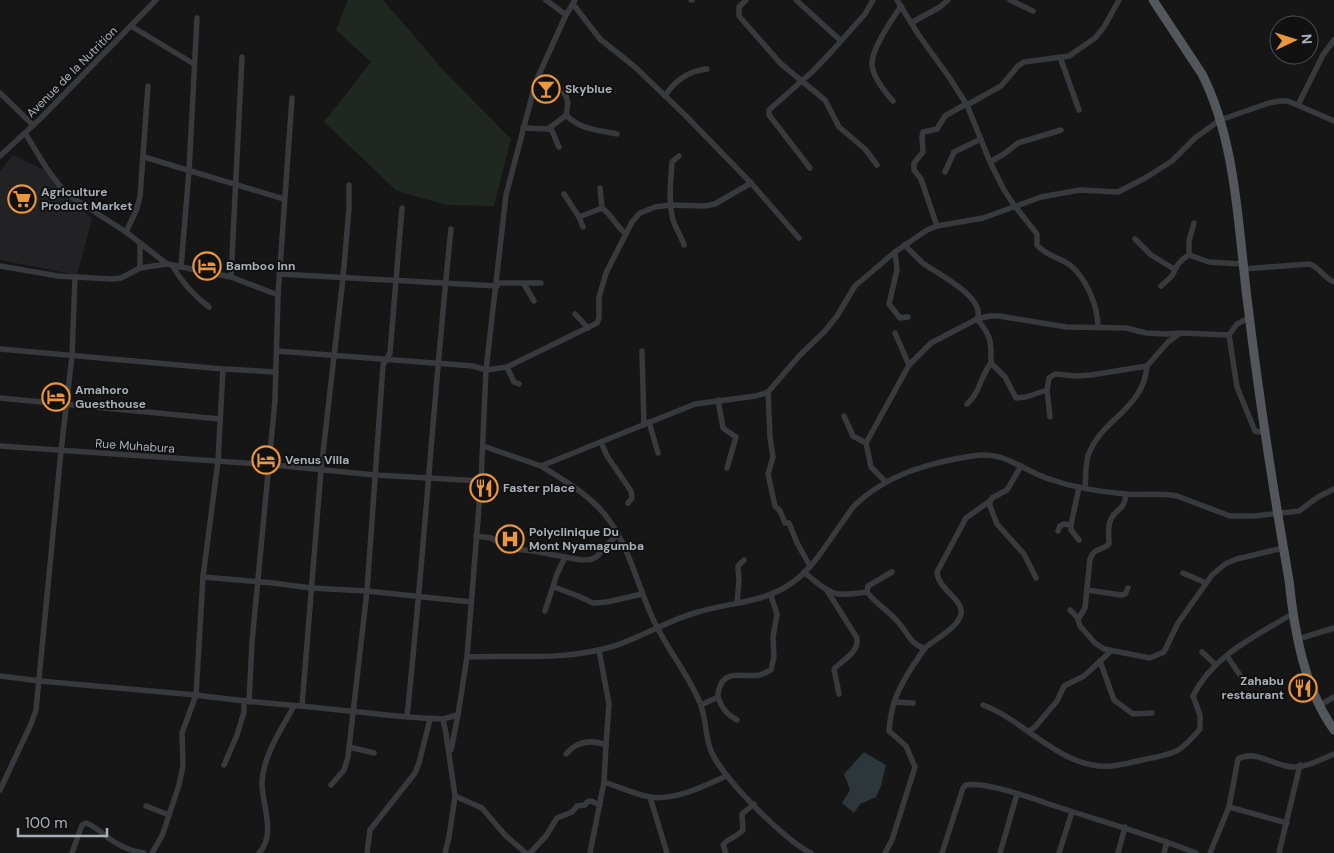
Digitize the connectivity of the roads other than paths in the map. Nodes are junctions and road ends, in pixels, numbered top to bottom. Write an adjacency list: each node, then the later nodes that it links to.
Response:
1 (156, 0): 16 (street, Avenue de la Nutrition)
2 (546, 0): 13 (street)
3 (746, 0): 23 (street)
4 (796, 0): 17 (street)
5 (873, 0): 17 (street)
6 (948, 0): 15 (street)
7 (1010, 0): 12 (street)
8 (1119, 0): 19 (street)
9 (1153, 0): 34 (main road)
10 (574, 2): 13 (street); 27 (street)
11 (899, 3): 15 (street); 29 (street)
12 (1033, 11)
13 (566, 15): 37 (street)
14 (197, 18): 21 (street)
15 (911, 23): 30 (street)
16 (131, 26): 21 (street); 36 (street, Avenue de la Nutrition)
17 (840, 40): 23 (street)
18 (1334, 40): 31 (street)
19 (1060, 56): 30 (street); 32 (street)
20 (242, 57): 53 (street)
21 (194, 64): 50 (street)
22 (707, 69): 27 (street)
23 (802, 80): 48 (street); 49 (street)
24 (148, 86): 46 (street)
25 (0, 93): 36 (street)
26 (564, 93): 33 (street)
27 (665, 96): 52 (street)
28 (292, 98): 57 (street)
29 (893, 101)
30 (966, 104): 42 (street); 64 (street)
31 (1298, 105): 34 (street); 35 (street)
32 (1079, 110)
33 (566, 116): 38 (street); 41 (street)
34 (1220, 120): 59 (street); 79 (main road)
35 (1334, 121)
36 (33, 125): 40 (street, Avenue de la Nutrition)
37 (523, 128): 38 (street); 91 (street)
38 (550, 128): 43 (street)
39 (1062, 130): 47 (street)
40 (25, 133): 44 (street, Avenue de la Nutrition); 67 (street)
41 (618, 134)
42 (980, 139): 47 (street); 51 (street)
43 (559, 147)
44 (0, 156)
45 (679, 156): 58 (street)
46 (144, 157): 50 (street); 67 (street)
47 (990, 162): 59 (street)
48 (877, 165)
49 (810, 168)
50 (189, 171): 53 (street); 78 (street)
51 (945, 172)
52 (751, 182): 58 (street); 69 (street)
53 (236, 185): 57 (street); 83 (street)
54 (349, 185): 85 (street)
55 (600, 188): 61 (street)
56 (564, 194): 62 (street)
57 (284, 199): 82 (street)
58 (670, 204): 68 (street); 72 (street)
59 (1014, 206): 64 (street); 100 (street)
60 (402, 208): 86 (street)
61 (602, 208): 62 (street); 68 (street)
62 (579, 217): 65 (street)
63 (1194, 223): 75 (street)
64 (937, 226): 73 (street)
65 (582, 227)
66 (450, 229): 88 (street)
67 (126, 232): 71 (street)
68 (625, 233): 101 (street)
69 (799, 238)
70 (1135, 239): 81 (street)
71 (140, 244): 76 (street); 80 (street)
72 (684, 245)
73 (904, 246): 74 (street); 99 (street)
74 (895, 252): 97 (street); 121 (street)
75 (1189, 255): 79 (street); 81 (street)
76 (169, 265): 78 (street); 80 (street); 95 (street)
77 (0, 266): 84 (street)
78 (181, 267): 83 (street)
79 (1243, 267): 87 (street); 98 (main road)
80 (140, 268): 84 (street)
81 (1174, 269): 92 (street)
82 (279, 274): 85 (street); 93 (street)
83 (231, 277): 93 (street)
84 (75, 278): 109 (street)
85 (343, 278): 86 (street); 108 (street)
86 (395, 280): 88 (street); 110 (street)
87 (1334, 282)
88 (445, 283): 91 (street); 111 (street)
89 (541, 283): 90 (street)
90 (524, 284): 91 (street); 94 (street)
91 (497, 285): 117 (street)
92 (1161, 286)
93 (278, 295): 106 (street)
94 (534, 300)
95 (208, 307)
96 (575, 314): 101 (street)
97 (908, 317)
98 (1249, 318): 104 (street); 130 (main road)
99 (977, 319): 100 (street); 112 (street); 113 (street)
100 (1098, 327): 102 (street)
101 (588, 328): 115 (street)
102 (1181, 332): 104 (street); 114 (street)
103 (895, 333): 112 (street)
104 (1229, 335): 130 (street)
105 (0, 349): 109 (street)
106 (277, 351): 108 (street); 118 (street)
107 (642, 351): 129 (street)
108 (335, 355): 110 (street); 142 (street)
109 (72, 356): 116 (street); 124 (street)
110 (386, 359): 111 (street); 143 (street)
111 (438, 364): 117 (street); 144 (street)
112 (909, 364): 132 (street)
113 (991, 364): 120 (street); 125 (street)
114 (1146, 366): 120 (street); 147 (street)
115 (507, 367): 117 (street); 119 (street)
116 (223, 369): 118 (street); 128 (street)
117 (486, 370): 134 (street)
118 (276, 372): 138 (street)
119 (519, 384)
120 (1047, 390): 127 (street)
121 (768, 392): 123 (street); 161 (street)
122 (0, 398): 124 (street)
123 (718, 400): 129 (street); 141 (street)
124 (68, 404): 128 (street); 135 (street)
125 (967, 404)
126 (844, 416): 132 (street)
127 (1050, 417)
128 (220, 419): 137 (street)
129 (647, 424): 131 (street); 136 (street)
130 (1265, 430): 152 (main road)
131 (601, 442): 139 (street); 151 (street)
132 (866, 443): 146 (street)
133 (0, 446): 135 (street, Rue Muhabura)
134 (483, 446): 139 (street); 145 (street)
135 (62, 451): 137 (street, Rue Muhabura); 197 (street)
136 (658, 453)
137 (218, 462): 138 (street, Rue Muhabura); 165 (street)
138 (268, 464): 142 (street, Rue Muhabura); 167 (street)
139 (541, 466): 155 (street)
140 (1021, 466): 146 (street); 147 (street); 150 (street)
141 (727, 468)
142 (321, 470): 143 (street, Rue Muhabura); 170 (street)
143 (375, 475): 144 (street, Rue Muhabura); 173 (street)
144 (428, 477): 145 (street, Rue Muhabura); 178 (street)
145 (481, 481): 156 (street)
146 (886, 482): 161 (street)
147 (1082, 487): 149 (street); 153 (street)
148 (1334, 489): 152 (street)
149 (1126, 494): 152 (street); 172 (street)
150 (990, 501): 166 (street); 188 (street)
151 (628, 503)
152 (1278, 514): 158 (main road)
153 (1071, 525): 154 (street); 157 (street)
154 (1058, 530)
155 (618, 535): 159 (street); 176 (street)
156 (476, 536): 159 (street); 179 (street)
157 (1079, 540)
158 (1283, 548): 168 (street); 183 (main road)
159 (565, 557): 169 (street)
160 (744, 560): 180 (street)
161 (810, 566): 162 (street)
162 (804, 572): 174 (street); 177 (street)
163 (892, 572): 175 (street)
164 (1183, 573): 168 (street)
165 (203, 577): 167 (street); 200 (street)
166 (1036, 578)
167 (259, 582): 170 (street); 203 (street)
168 (1206, 583): 190 (street)
169 (554, 587): 176 (street); 182 (street)
170 (311, 588): 173 (street); 210 (street)
171 (1128, 588): 172 (street)
172 (1087, 590): 184 (street)
173 (367, 592): 178 (street); 211 (street)
174 (828, 592): 175 (street); 199 (street)
175 (867, 592): 188 (street)
176 (642, 594): 185 (street)
177 (770, 596): 180 (street); 201 (street)
178 (420, 597): 179 (street); 214 (street)
179 (471, 602): 193 (street)
180 (737, 603): 185 (street)
181 (1070, 610): 184 (street)
182 (546, 611)
183 (1292, 614): 187 (main road); 192 (street)
184 (1078, 619): 190 (street)
185 (657, 627): 189 (street); 206 (street)
186 (1334, 628): 187 (street)
187 (1298, 639): 208 (main road)
188 (925, 649): 204 (street)
189 (599, 650): 193 (street); 220 (street)
190 (1111, 651): 194 (street)
191 (1202, 652): 195 (street)
192 (1227, 656): 195 (street); 198 (street)
193 (467, 657): 213 (street)
194 (1100, 661): 212 (street); 219 (street)
195 (1215, 664): 219 (street)
196 (0, 676): 197 (street)
197 (40, 681): 200 (street); 231 (street)
198 (1244, 681)
199 (839, 694)
200 (196, 695): 203 (street); 240 (street)
201 (718, 697): 206 (street); 217 (street)
202 (1334, 697): 208 (street)
203 (246, 702): 209 (street); 226 (street)
204 (894, 702): 205 (street); 256 (street)
205 (913, 703)
206 (701, 705): 228 (street)
207 (983, 705): 219 (street)
208 (1320, 705): 218 (main road)
209 (294, 706): 210 (street); 247 (street)
210 (302, 706): 211 (street)
211 (353, 712): 214 (street); 221 (street)
212 (1152, 713)
213 (458, 715): 216 (street); 225 (street)
214 (407, 717): 215 (street)
215 (430, 719): 216 (street); 248 (street)
216 (443, 719): 225 (street)
217 (737, 720)
218 (1334, 730)
219 (1029, 731)
220 (606, 745): 223 (street); 229 (street)
221 (349, 748): 222 (street); 230 (street)
222 (374, 753)
223 (566, 754)
224 (1334, 754): 227 (street)
225 (450, 759): 233 (street)
226 (224, 765)
227 (1300, 766): 238 (street); 241 (street)
228 (726, 776): 234 (street); 235 (street)
229 (604, 782): 234 (street); 236 (street)
230 (332, 785)
231 (0, 790)
232 (1017, 794): 239 (street); 257 (street); 258 (street)
233 (455, 796): 249 (street); 250 (street)
234 (650, 797): 253 (street)
235 (754, 804): 254 (street); 255 (street)
236 (600, 805): 251 (street); 252 (street)
237 (146, 806): 240 (street)
238 (1229, 807): 241 (street); 263 (street)
239 (1072, 812): 242 (street); 259 (street)
240 (169, 815): 246 (street)
241 (1286, 823): 264 (street)
242 (1125, 827): 243 (street); 260 (street)
243 (1167, 842): 261 (street); 262 (street)
244 (72, 853): 245 (street)
245 (144, 853)
246 (152, 853)
247 (259, 853)
248 (367, 853)
249 (445, 853)
250 (526, 853)
251 (530, 853)
252 (590, 853)
253 (667, 853)
254 (726, 853)
255 (811, 853)
256 (885, 853)
257 (942, 853)
258 (1000, 853)
259 (1059, 853)
260 (1118, 853)
261 (1164, 853)
262 (1196, 853)
263 (1210, 853)
264 (1279, 853)

